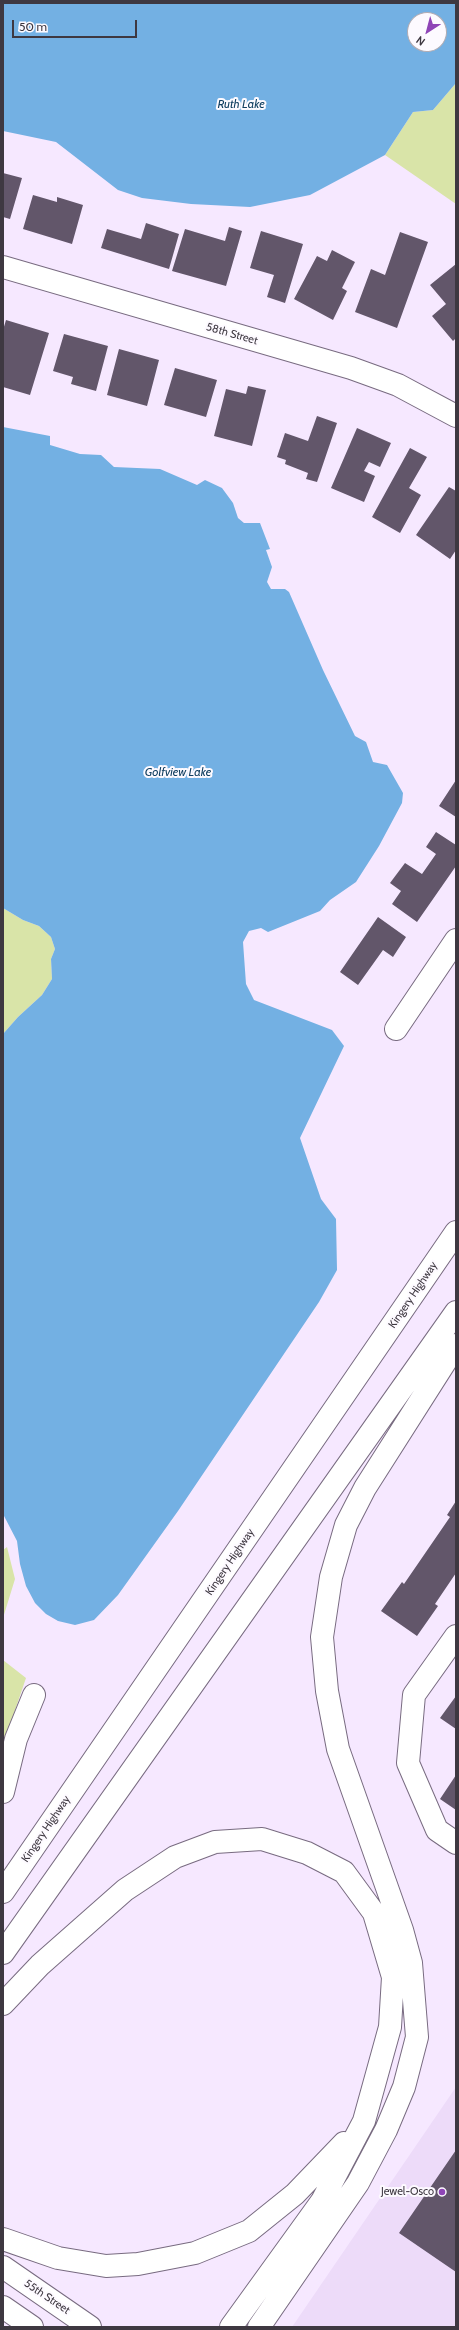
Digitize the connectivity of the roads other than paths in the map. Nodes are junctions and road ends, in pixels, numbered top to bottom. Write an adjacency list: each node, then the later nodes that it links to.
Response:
1 (3, 267): 2 (main road, 58th Street)
2 (456, 416)
3 (456, 940): 4 (main road)
4 (396, 1029)
5 (456, 1232): 12 (main road, Kingery Highway)
6 (456, 1312): 13 (main road)
7 (456, 1345): 22 (main road)
8 (456, 1636): 11 (main road)
9 (34, 1695): 10 (main road)
10 (3, 1792)
11 (456, 1843)
12 (3, 1892)
13 (3, 1953)
14 (3, 2004): 15 (main road)
15 (364, 2121): 16 (main road); 21 (main road)
16 (3, 2239)
17 (3, 2267): 20 (main road, 55th Street)
18 (3, 2307): 19 (main road)
19 (32, 2327)
20 (90, 2327)
21 (231, 2327)
22 (258, 2327)

